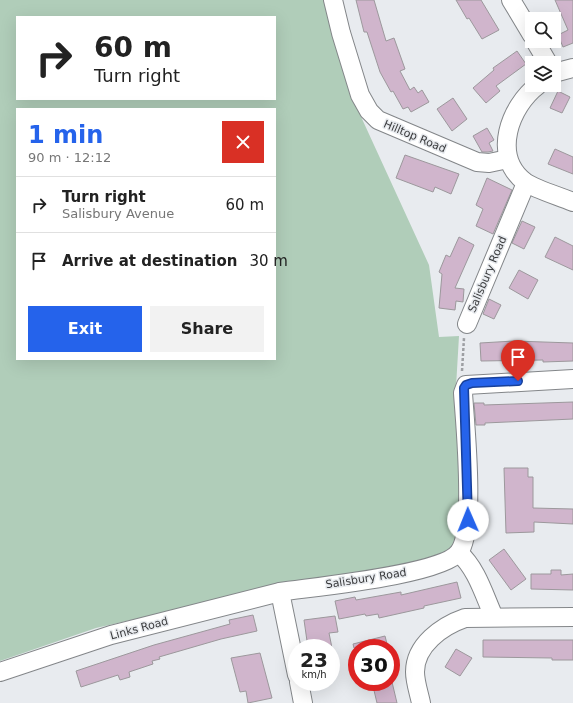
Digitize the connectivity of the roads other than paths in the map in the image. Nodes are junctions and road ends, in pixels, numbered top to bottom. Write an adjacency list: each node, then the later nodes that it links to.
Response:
1 (333, 0): 7 (street, Hilltop Road)
2 (512, 0): 3 (street)
3 (525, 23)
4 (573, 68): 5 (street)
5 (561, 71)
6 (531, 92): 7 (street)
7 (508, 159): 8 (street)
8 (526, 183): 9 (street); 10 (street, Salisbury Road)
9 (573, 202)
10 (467, 324)
11 (573, 379): 12 (street)
12 (459, 553): 13 (street, Salisbury Road); 15 (street)
13 (280, 592): 16 (street); 17 (street, Links Road)
14 (573, 616): 15 (street)
15 (494, 617): 20 (street)
16 (290, 639)
17 (0, 672)
18 (301, 691): 19 (street)
19 (303, 703)
20 (421, 703)

